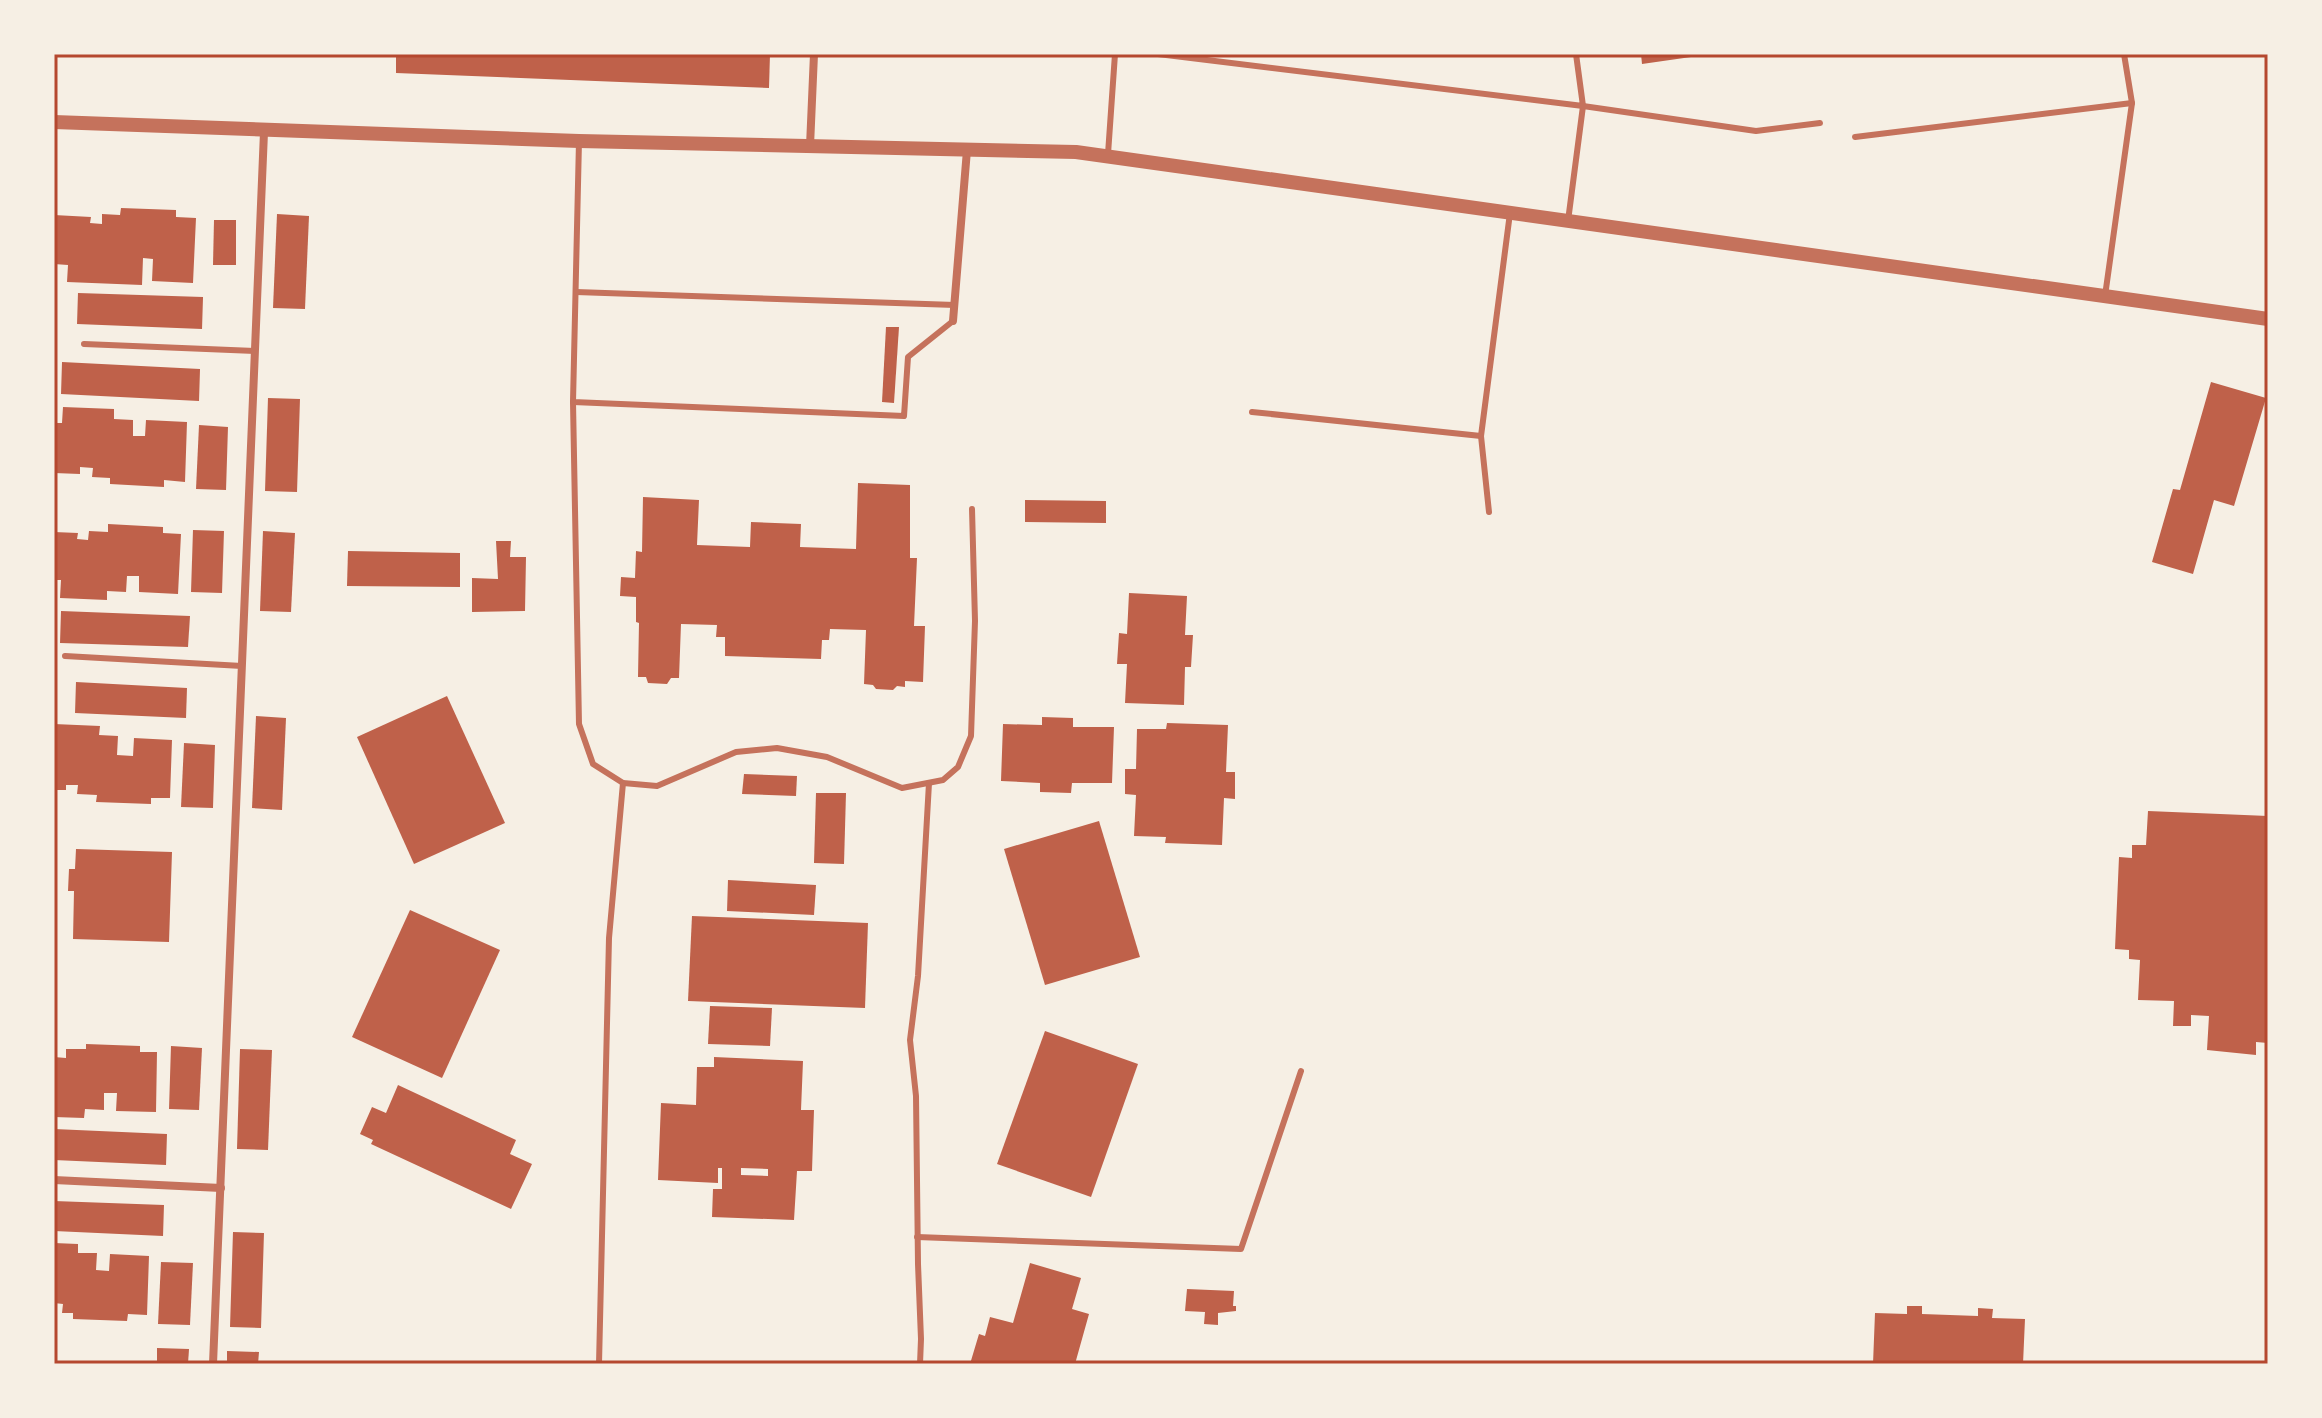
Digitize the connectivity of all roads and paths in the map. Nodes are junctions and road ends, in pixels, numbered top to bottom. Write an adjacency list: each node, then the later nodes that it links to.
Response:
1 (814, 54): 13 (street)
2 (1115, 54): 15 (lane)
3 (1158, 54): 7 (lane)
4 (1576, 54): 7 (lane)
5 (2124, 54): 6 (lane)
6 (2132, 103): 11 (lane); 19 (lane)
7 (1583, 106): 9 (lane); 17 (lane)
8 (54, 122): 10 (street)
9 (1820, 123)
10 (264, 132): 12 (street); 24 (street)
11 (1855, 137)
12 (579, 141): 13 (street); 18 (lane)
13 (810, 146): 14 (street)
14 (967, 150): 15 (street); 20 (street)
15 (1108, 157): 16 (street)
16 (1510, 213): 17 (street); 27 (lane)
17 (1568, 221): 19 (street)
18 (576, 292): 20 (lane); 25 (lane)
19 (2105, 296): 21 (street)
20 (955, 305): 22 (street)
21 (2268, 319)
22 (953, 321): 25 (lane)
23 (84, 344): 24 (lane)
24 (255, 351): 31 (street)
25 (573, 402): 32 (lane)
26 (1252, 412): 27 (lane)
27 (1481, 436): 29 (lane)
28 (972, 509): 33 (lane)
29 (1489, 512)
30 (65, 656): 31 (lane)
31 (242, 666): 36 (street)
32 (623, 783): 33 (lane); 39 (lane)
33 (929, 783): 37 (lane)
34 (1301, 1071): 37 (lane)
35 (54, 1180): 36 (street)
36 (221, 1188): 38 (street)
37 (917, 1237): 40 (lane)
38 (213, 1364)
39 (599, 1364)
40 (920, 1364)

